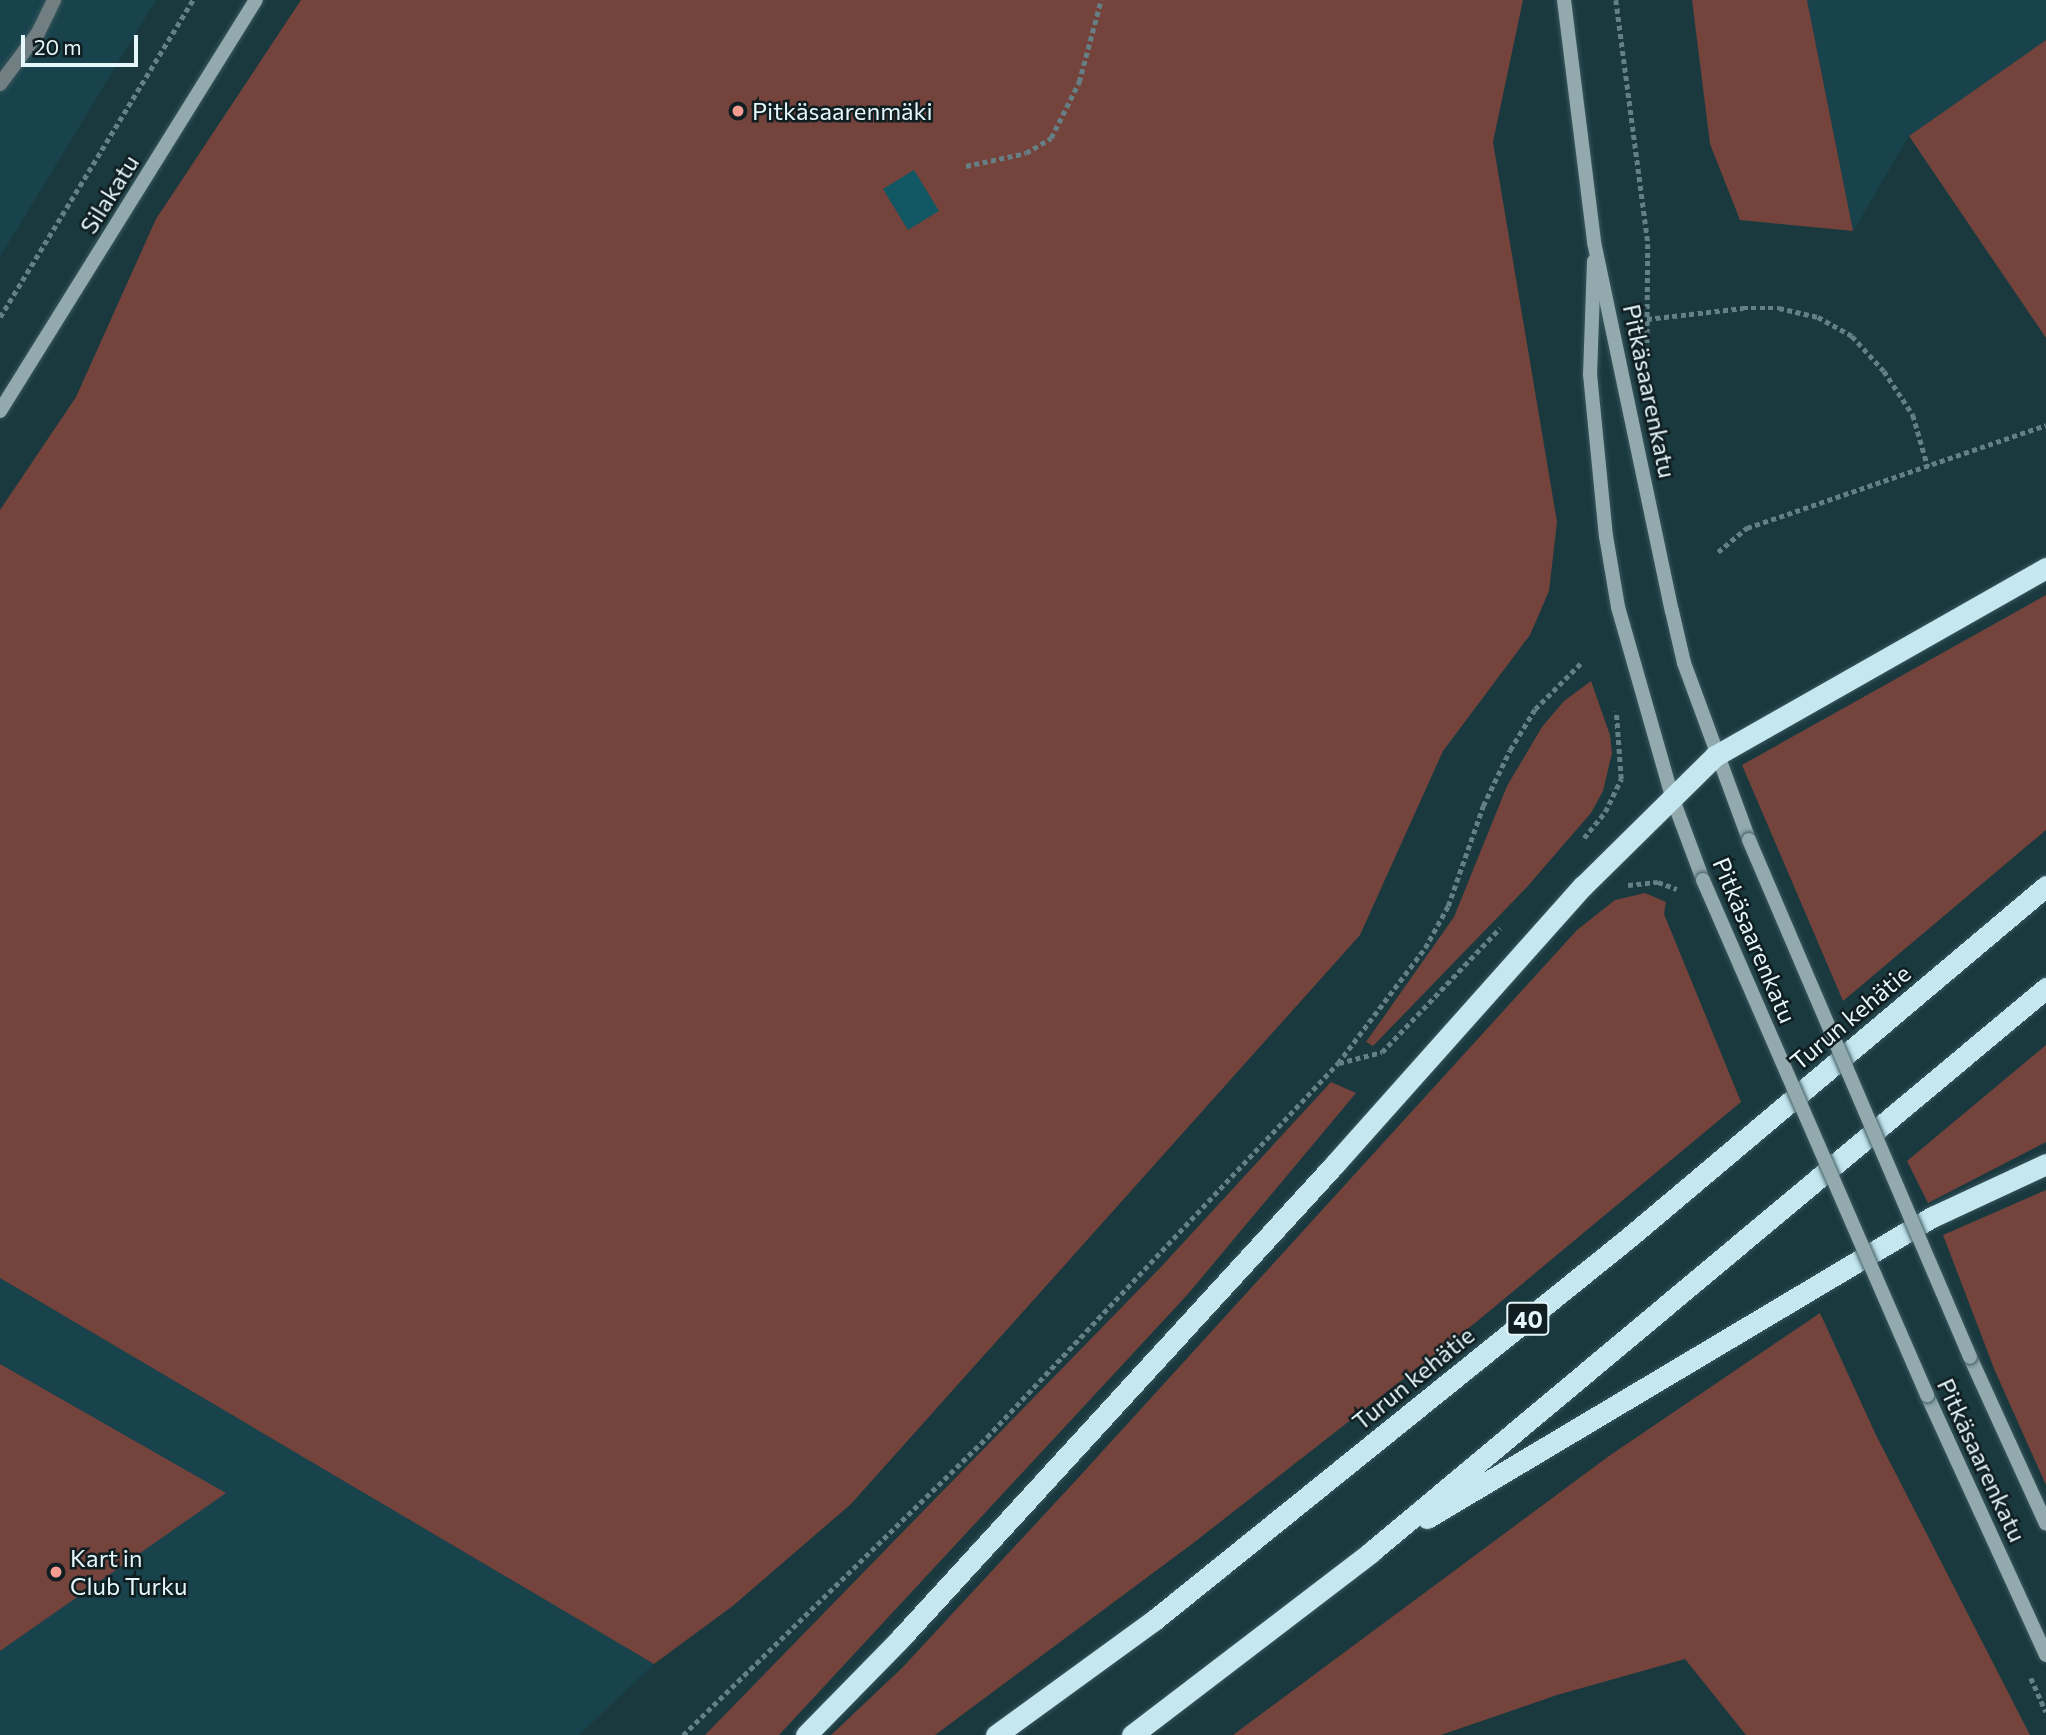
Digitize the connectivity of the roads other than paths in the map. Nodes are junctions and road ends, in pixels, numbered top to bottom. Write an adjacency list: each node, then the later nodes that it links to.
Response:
1 (54, 0): 4 (lane)
2 (256, 0): 6 (street, Silakatu)
3 (1564, 0): 5 (street, Pitkäsaarenkatu)
4 (0, 84)
5 (1594, 242): 8 (street, Pitkäsaarenkatu); 9 (street, Pitkäsaarenkatu)
6 (0, 411)
7 (2046, 568): 8 (highway)
8 (1715, 756): 9 (highway); 13 (street, Pitkäsaarenkatu, bridge)
9 (1672, 797): 15 (street, Pitkäsaarenkatu, bridge); 16 (highway)
10 (2046, 886): 17 (highway, Turun kehätie / 40)
11 (2046, 988): 14 (highway)
12 (2046, 1164): 14 (highway)
13 (2046, 1524)
14 (1371, 1552): 18 (highway)
15 (2046, 1655)
16 (806, 1735)
17 (996, 1735)
18 (1132, 1735)

